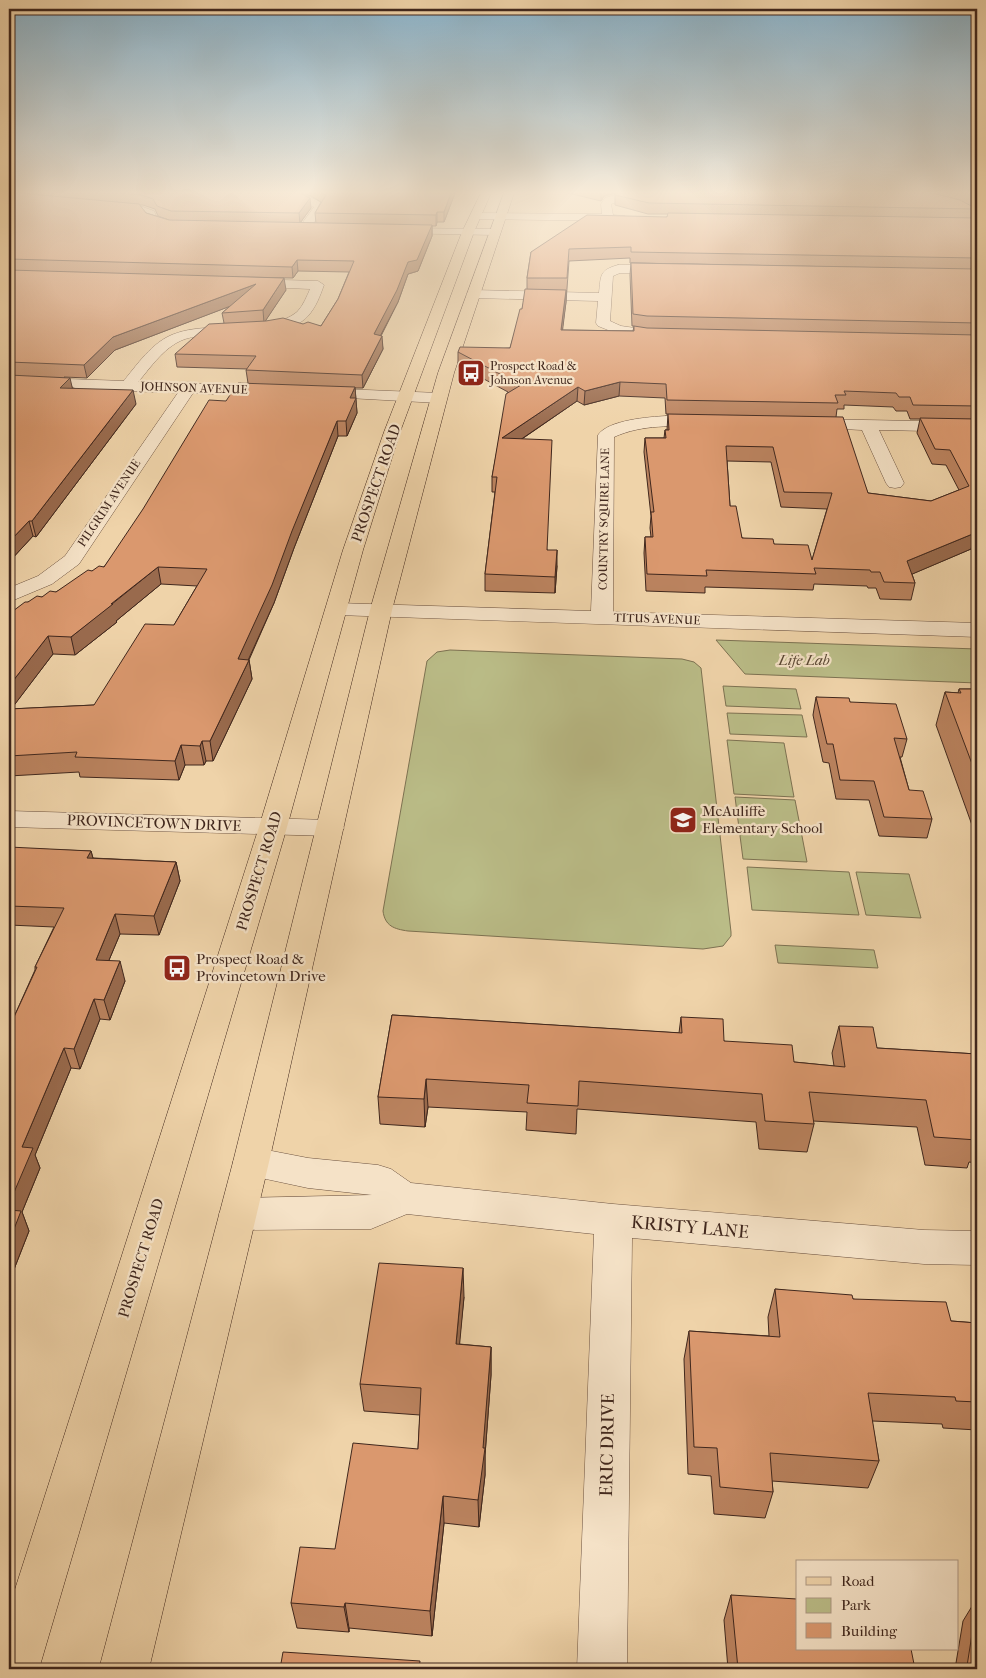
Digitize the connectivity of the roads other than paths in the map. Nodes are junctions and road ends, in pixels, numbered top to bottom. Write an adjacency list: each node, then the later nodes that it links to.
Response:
1 (453, 271): 11 (main road, PROSPECT ROAD)
2 (481, 271): 5 (main road)
3 (610, 271): 6 (street)
4 (240, 283): 9 (street)
5 (473, 294): 6 (street); 12 (main road)
6 (604, 297): 7 (street)
7 (675, 335)
8 (9, 382): 9 (street, JOHNSON AVENUE)
9 (127, 386): 10 (street, JOHNSON AVENUE)
10 (189, 387): 11 (street, JOHNSON AVENUE); 18 (street, PILGRIM AVENUE)
11 (406, 396): 12 (street, JOHNSON AVENUE); 19 (main road, PROSPECT ROAD)
12 (439, 398): 20 (main road)
13 (724, 422): 21 (street, COUNTRY SQUIRE LANE)
14 (791, 424): 15 (street)
15 (868, 425): 16 (street); 17 (street)
16 (977, 428)
17 (896, 483)
18 (9, 596)
19 (337, 609): 20 (street, TITUS AVENUE); 24 (main road, PROSPECT ROAD)
20 (381, 610): 21 (street, TITUS AVENUE); 25 (main road)
21 (602, 618): 22 (street, TITUS AVENUE)
22 (977, 630)
23 (9, 819): 24 (street, PROVINCETOWN DRIVE)
24 (273, 827): 25 (street, PROVINCETOWN DRIVE); 31 (main road, PROSPECT ROAD)
25 (330, 828): 26 (main road)
26 (251, 1162): 27 (street, KRISTY LANE); 28 (main road)
27 (404, 1198): 28 (street); 29 (street, KRISTY LANE)
28 (238, 1214): 32 (main road)
29 (613, 1220): 30 (street, KRISTY LANE); 33 (street, ERIC DRIVE)
30 (977, 1248)
31 (14, 1669)
32 (124, 1669)
33 (602, 1669)

